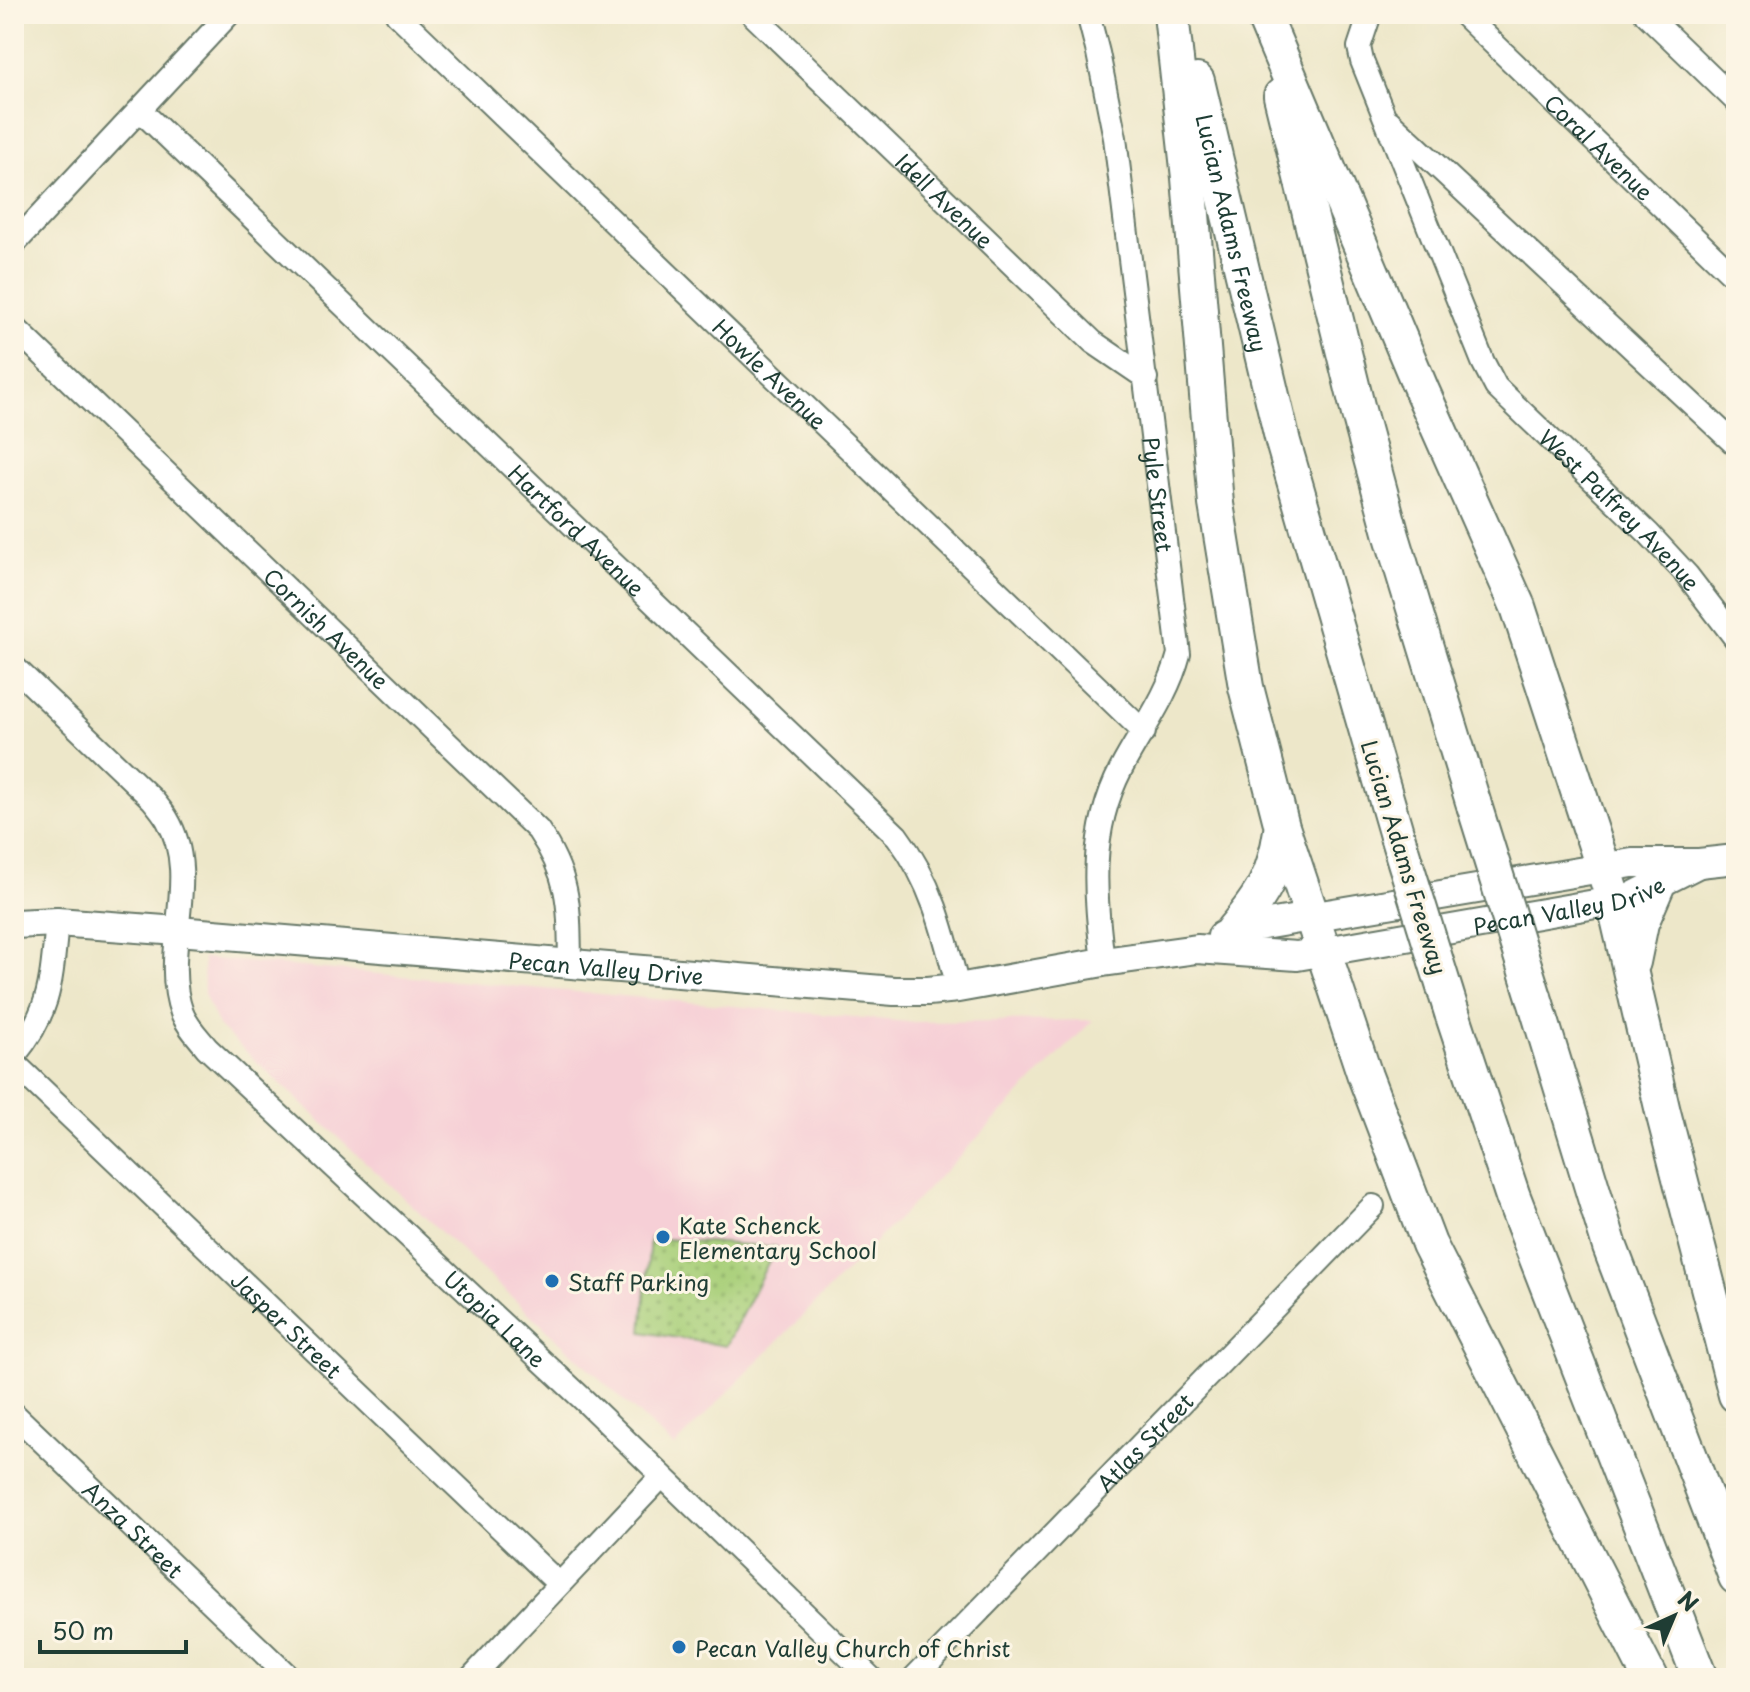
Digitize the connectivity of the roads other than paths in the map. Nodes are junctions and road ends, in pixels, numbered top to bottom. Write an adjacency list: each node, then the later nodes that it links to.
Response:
1 (229, 14): 12 (street)
2 (397, 14): 21 (street, Howle Avenue)
3 (752, 14): 17 (street, Idell Avenue)
4 (1088, 14): 17 (street, Pyle Street)
5 (1171, 14): 22 (highway)
6 (1181, 14): 52 (highway, Lucian Adams Freeway, bridge)
7 (1262, 14): 25 (highway); 45 (highway, bridge)
8 (1370, 14): 13 (street)
9 (1463, 14): 15 (street, Coral Avenue)
10 (1646, 14): 11 (street)
11 (1736, 101)
12 (140, 110): 14 (street); 38 (street, Hartford Avenue)
13 (1384, 117): 18 (street); 19 (street, West Palfrey Avenue)
14 (14, 244)
15 (1736, 278)
16 (14, 327): 36 (street, Cornish Avenue)
17 (1146, 378): 21 (street, Pyle Street)
18 (1736, 445)
19 (1736, 639)
20 (14, 667): 32 (street, Utopia Lane)
21 (1144, 732): 35 (street, Pyle Street)
22 (1282, 827): 28 (highway); 31 (highway)
23 (1736, 859): 24 (main road, Pecan Valley Drive)
24 (1699, 863): 25 (main road, Pecan Valley Drive); 26 (main road, Pecan Valley Drive)
25 (1604, 867): 27 (highway); 28 (main road, Pecan Valley Drive)
26 (1657, 886): 27 (main road, Pecan Valley Drive); 37 (highway)
27 (1614, 901): 34 (main road, Pecan Valley Drive); 37 (highway)
28 (1312, 916): 31 (main road, Pecan Valley Drive); 34 (highway)
29 (57, 922): 30 (main road, Pecan Valley Drive); 32 (main road, Pecan Valley Drive); 39 (street)
30 (14, 924)
31 (1233, 930): 33 (main road, Pecan Valley Drive)
32 (178, 931): 36 (main road, Pecan Valley Drive); 44 (street, Utopia Lane)
33 (1197, 949): 34 (main road, Pecan Valley Drive); 35 (main road, Pecan Valley Drive)
34 (1323, 951): 51 (highway)
35 (1103, 962): 38 (main road, Pecan Valley Drive)
36 (570, 963): 38 (main road, Pecan Valley Drive)
37 (1631, 974): 42 (highway)
38 (958, 988)
39 (14, 1056)
40 (14, 1063): 46 (street, Jasper Street)
41 (1373, 1206): 50 (street, Atlas Street)
42 (1736, 1395)
43 (14, 1414): 47 (street, Anza Street)
44 (662, 1476): 46 (street); 49 (street, Utopia Lane)
45 (1736, 1577)
46 (559, 1584): 48 (street)
47 (290, 1678)
48 (471, 1678)
49 (871, 1678)
50 (914, 1678)
51 (1650, 1678)
52 (1700, 1678)

